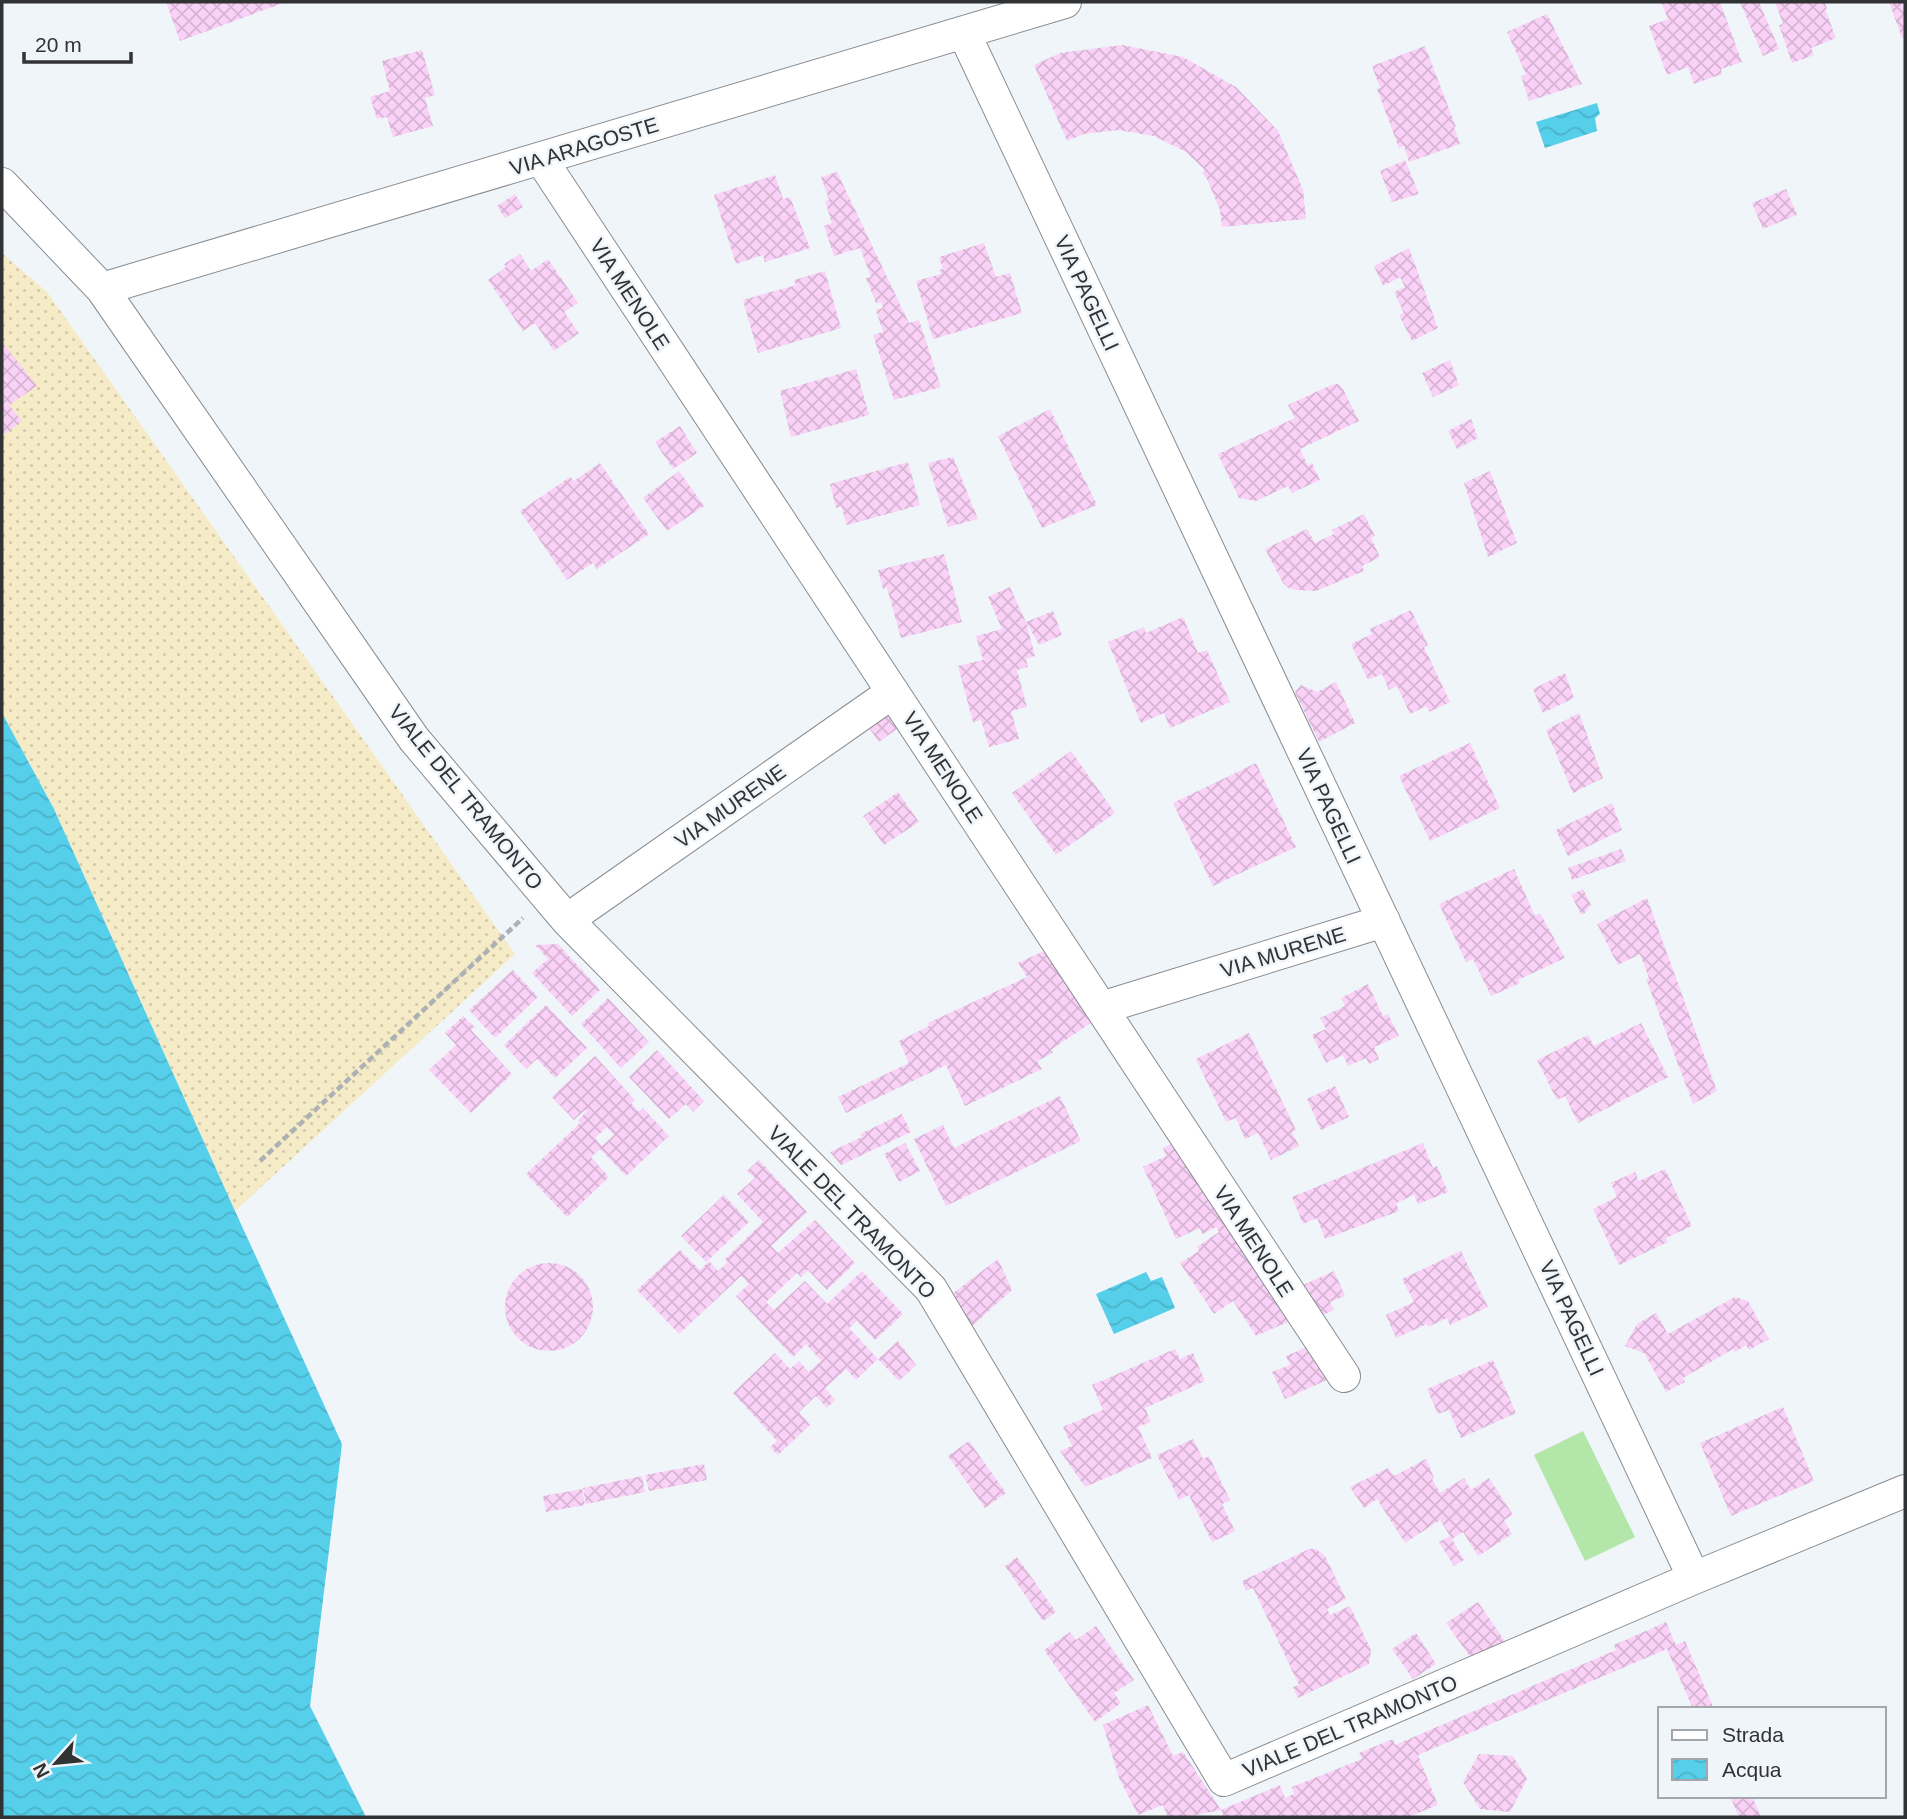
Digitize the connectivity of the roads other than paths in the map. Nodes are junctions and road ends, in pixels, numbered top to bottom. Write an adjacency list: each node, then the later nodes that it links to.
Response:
1 (1065, 2): 2 (street, VIA ARAGOSTE)
2 (964, 33): 3 (street, VIA ARAGOSTE); 8 (street, VIA PAGELLI)
3 (541, 159): 5 (street, VIA ARAGOSTE); 6 (street, VIA MENOLE)
4 (2, 184): 5 (street, VIALE DEL TRAMONTO)
5 (102, 289): 7 (street, VIALE DEL TRAMONTO)
6 (893, 692): 7 (street, VIA MURENE); 9 (street, VIA MENOLE)
7 (567, 920): 12 (street, VIALE DEL TRAMONTO)
8 (1384, 921): 9 (street, VIA MURENE); 12 (street, VIA PAGELLI)
9 (1101, 1009): 10 (street, VIA MENOLE)
10 (1343, 1376)
11 (1905, 1491): 12 (street, VIALE DEL TRAMONTO)
12 (1694, 1578)

